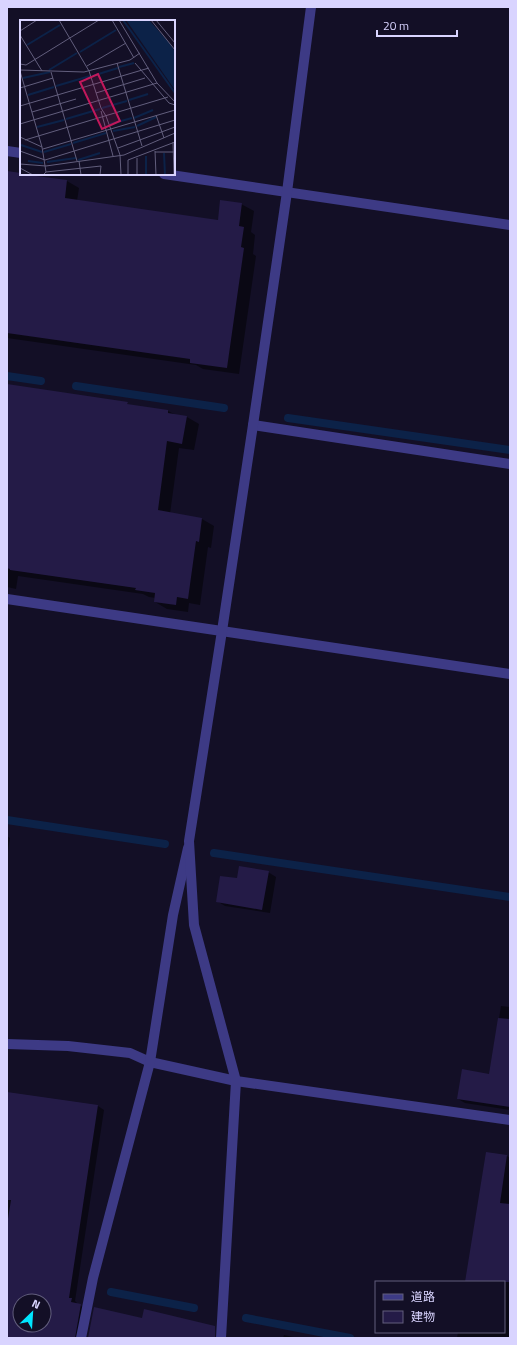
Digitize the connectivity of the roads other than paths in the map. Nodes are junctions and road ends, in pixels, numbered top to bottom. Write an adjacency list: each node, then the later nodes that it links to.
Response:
1 (311, 7): 5 (street)
2 (7, 151): 3 (street)
3 (20, 153)
4 (171, 175): 5 (street)
5 (287, 192): 6 (street); 7 (street)
6 (510, 225)
7 (253, 425): 8 (street); 10 (street)
8 (510, 464)
9 (7, 599): 10 (street)
10 (222, 632): 11 (street); 12 (street)
11 (510, 674)
12 (189, 841): 14 (street); 15 (street)
13 (7, 1044): 14 (street)
14 (150, 1062): 15 (street); 17 (street)
15 (236, 1081): 16 (street); 18 (street)
16 (510, 1120)
17 (81, 1338)
18 (221, 1338)

